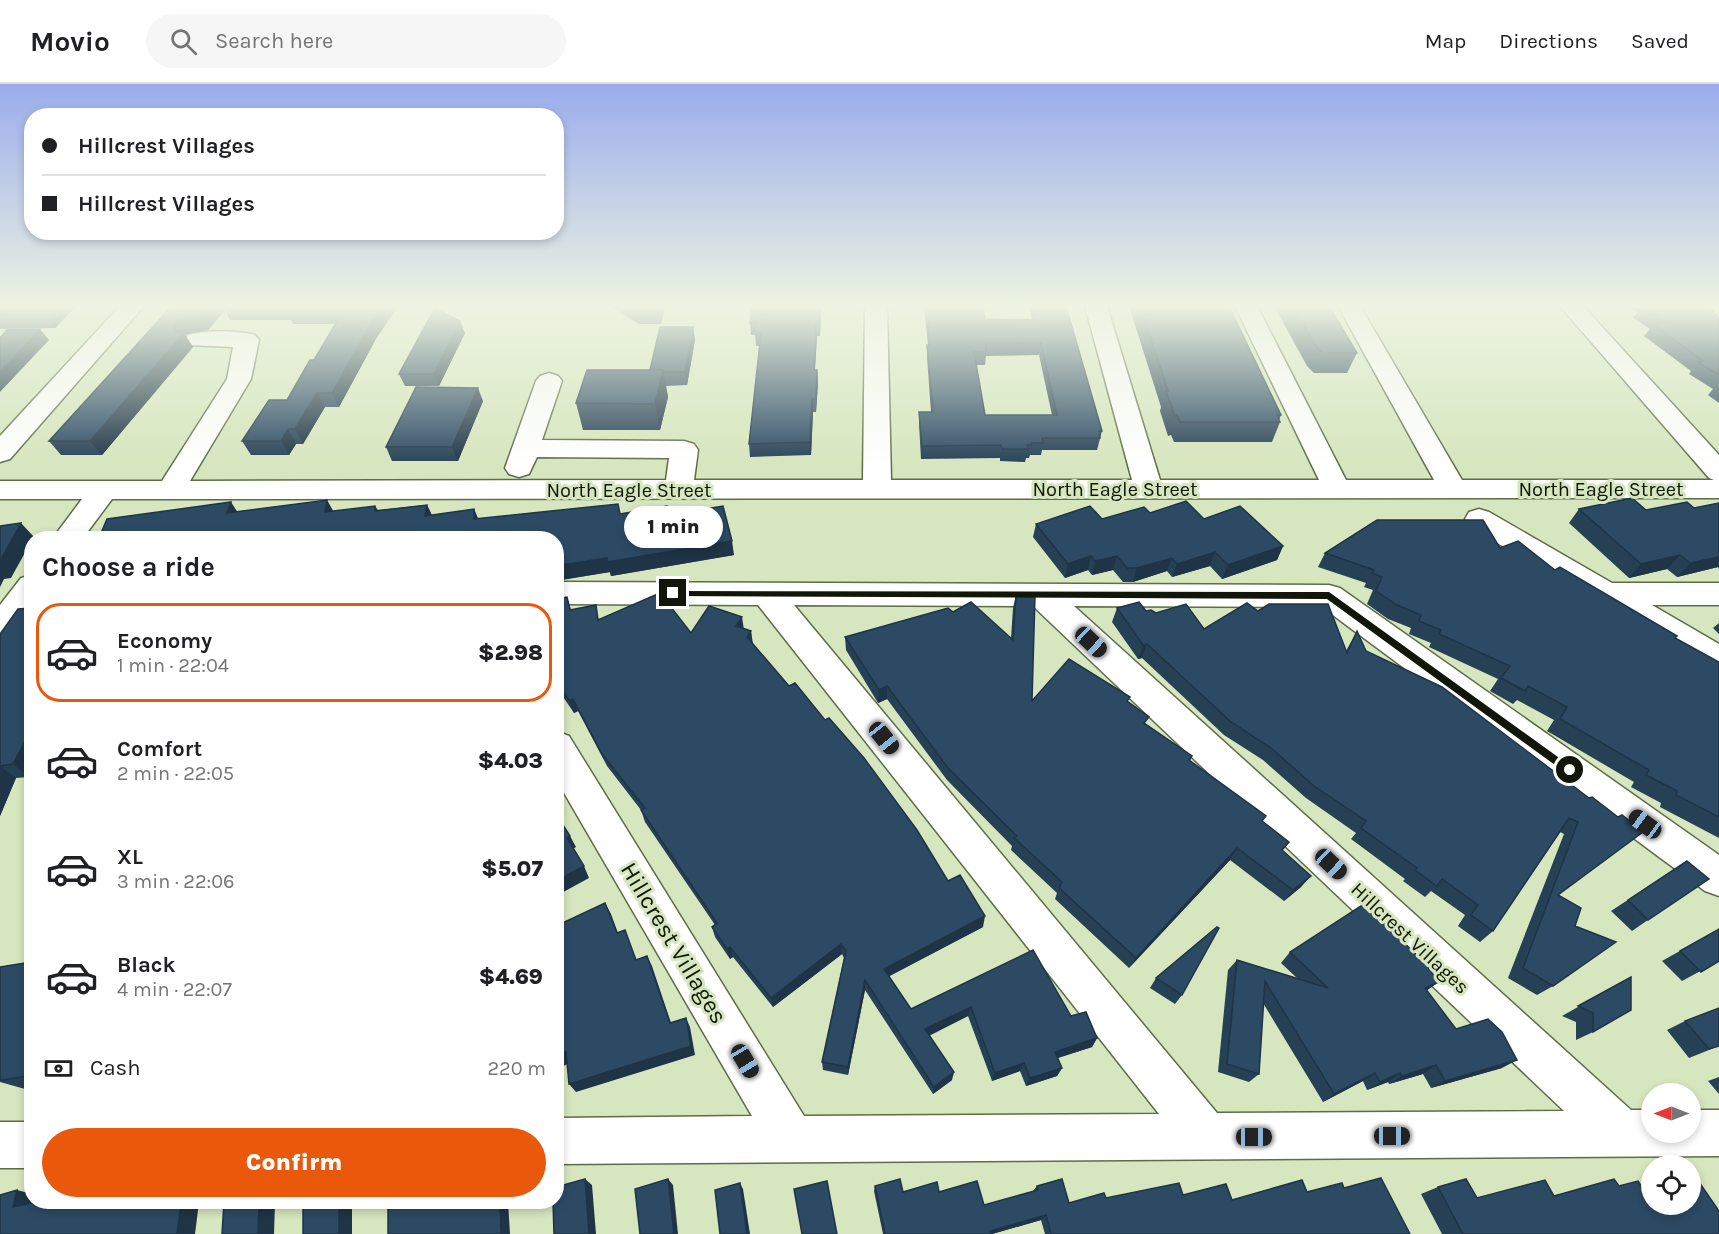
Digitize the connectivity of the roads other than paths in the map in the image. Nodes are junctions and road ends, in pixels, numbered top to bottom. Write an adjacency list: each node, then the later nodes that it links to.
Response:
1 (84, 360): 10 (street)
2 (243, 360): 12 (street)
3 (876, 360): 16 (street)
4 (1112, 360): 17 (street)
5 (1273, 360): 18 (street)
6 (1380, 360): 13 (street)
7 (1620, 360): 11 (street)
8 (549, 381): 9 (street, North Eagle Street)
9 (526, 448): 15 (street, North Eagle Street); 21 (street)
10 (0, 453)
11 (1719, 472)
12 (171, 488): 14 (street, North Eagle Street); 15 (street, North Eagle Street)
13 (1453, 488): 18 (street, North Eagle Street); 19 (street, North Eagle Street)
14 (105, 489): 20 (street, North Eagle Street); 23 (street)
15 (512, 489): 21 (street, North Eagle Street)
16 (877, 489): 17 (street, North Eagle Street); 21 (street, North Eagle Street)
17 (1149, 489): 18 (street, North Eagle Street)
18 (1337, 489)
19 (1719, 489)
20 (0, 490)
21 (679, 490)
22 (1479, 519): 27 (street)
23 (73, 531)
24 (564, 592): 25 (street)
25 (766, 593): 26 (street); 36 (street)
26 (1040, 594): 33 (street); 35 (street, Hillcrest Villages)
27 (1606, 594): 28 (street); 31 (street)
28 (1719, 594)
29 (24, 597): 30 (street)
30 (0, 628)
31 (1719, 660)
32 (564, 760): 37 (street, Hillcrest Villages)
33 (1719, 878)
34 (1719, 1133): 35 (street)
35 (1622, 1134): 36 (street)
36 (1208, 1137): 37 (street)
37 (792, 1140): 38 (street)
38 (564, 1141)
39 (0, 1145): 40 (street)
40 (24, 1145)

